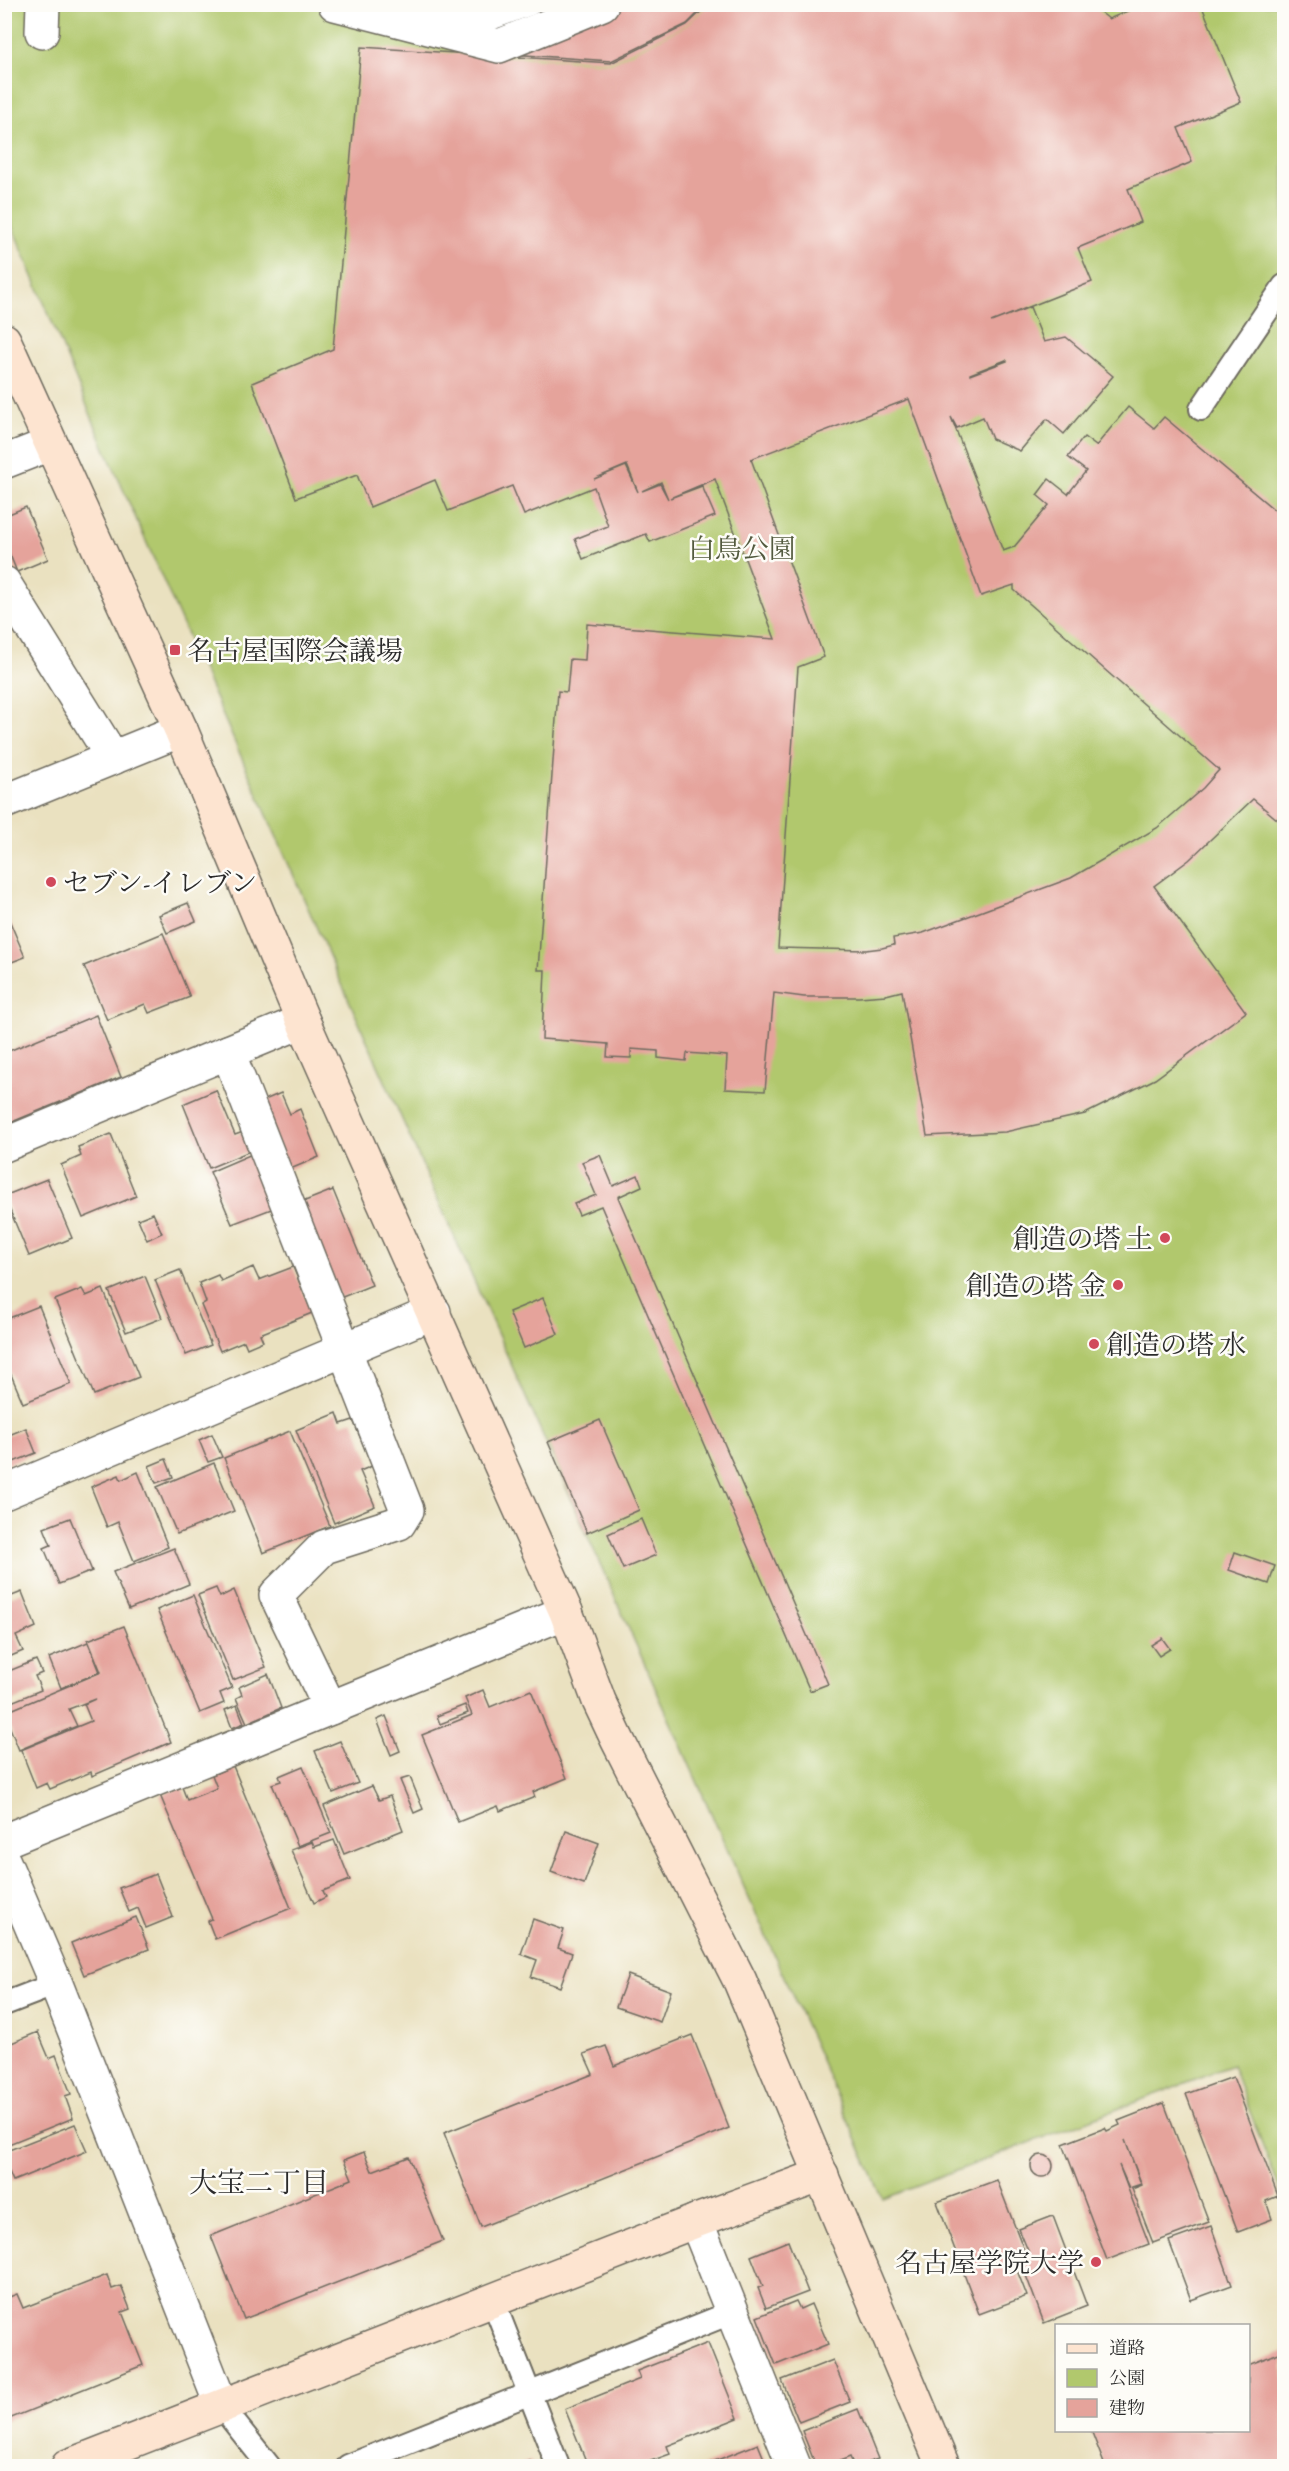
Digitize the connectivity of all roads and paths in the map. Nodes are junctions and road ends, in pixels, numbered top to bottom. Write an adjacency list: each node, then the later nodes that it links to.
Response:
1 (335, 4): 4 (street)
2 (422, 4): 5 (lane)
3 (530, 4): 5 (lane)
4 (602, 4)
5 (450, 12)
6 (1284, 286): 8 (lane)
7 (4, 340): 9 (street)
8 (1201, 409)
9 (50, 444): 10 (street); 12 (street)
10 (4, 462)
11 (4, 583): 13 (street)
12 (181, 730): 13 (street); 15 (street)
13 (114, 758): 14 (street)
14 (4, 802)
15 (303, 1021): 16 (street); 18 (street)
16 (228, 1052): 17 (street); 19 (street)
17 (4, 1145)
18 (434, 1312): 19 (street); 21 (street)
19 (344, 1350): 20 (street); 22 (street)
20 (4, 1493)
21 (566, 1612): 22 (street); 27 (street)
22 (330, 1708): 23 (street)
23 (4, 1841)
24 (4, 1862): 25 (street)
25 (56, 1984): 26 (lane); 32 (street)
26 (4, 2004)
27 (822, 2175): 28 (street); 38 (street)
28 (696, 2221): 29 (street); 30 (street)
29 (493, 2301): 31 (lane); 32 (street)
30 (733, 2312): 31 (lane); 37 (street)
31 (529, 2394): 35 (lane); 36 (lane)
32 (222, 2407): 33 (street); 34 (lane)
33 (68, 2466)
34 (269, 2466)
35 (348, 2466)
36 (558, 2466)
37 (794, 2466)
38 (943, 2466)

